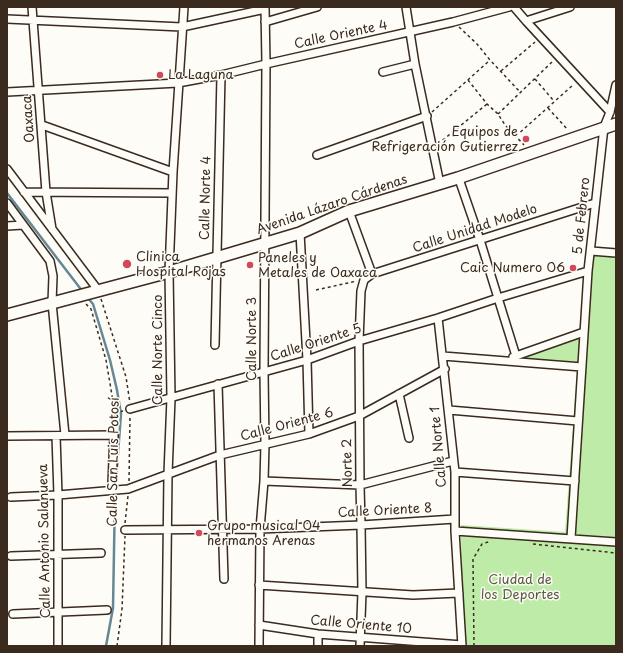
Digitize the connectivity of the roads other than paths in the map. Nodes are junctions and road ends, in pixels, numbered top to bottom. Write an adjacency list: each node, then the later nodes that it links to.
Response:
1 (32, 7): 10 (street, Oaxaca)
2 (184, 7): 13 (street, Calle Norte Cinco)
3 (317, 7): 12 (street)
4 (406, 7): 14 (street)
5 (509, 7): 14 (street, Calle Oriente 4)
6 (514, 7): 11 (street)
7 (570, 7): 11 (street)
8 (265, 8): 12 (street, Calle Norte 3); 13 (street)
9 (7, 19): 10 (street)
10 (33, 20): 13 (street); 21 (street, Oaxaca)
11 (526, 21): 23 (street)
12 (265, 22): 15 (street, Calle Norte 3)
13 (182, 27): 19 (street, Calle Norte Cinco)
14 (410, 32): 15 (street, Calle Oriente 4); 16 (street)
15 (266, 64): 18 (street, Calle Oriente 4); 44 (street, Calle Norte 3)
16 (415, 64): 17 (street); 24 (street)
17 (383, 72)
18 (221, 75): 19 (street, Calle Oriente 4); 47 (street, Calle Norte 4)
19 (178, 83): 21 (street, Calle Oriente 4); 30 (street, Calle Norte Cinco)
20 (616, 85): 23 (street, 5 de Febrero)
21 (39, 90): 22 (street, Calle Oriente 4); 26 (street, Oaxaca)
22 (7, 92)
23 (610, 112): 27 (street, 5 de Febrero)
24 (427, 116): 28 (street); 32 (street)
25 (616, 124): 27 (main road, Avenida Lázaro Cárdenas)
26 (42, 125): 30 (street); 34 (street, Oaxaca)
27 (604, 128): 32 (main road, Avenida Lázaro Cárdenas); 37 (street, 5 de Febrero)
28 (317, 155)
29 (7, 169): 33 (street)
30 (173, 172): 35 (street, Calle Norte Cinco)
31 (460, 182): 43 (street)
32 (440, 184): 38 (main road, Avenida Lázaro Cárdenas)
33 (24, 192): 34 (street); 41 (street)
34 (46, 192): 35 (street); 41 (street, Oaxaca)
35 (172, 193): 49 (street, Calle Norte Cinco)
36 (7, 202): 39 (street)
37 (595, 203): 43 (street, Calle Unidad Modelo); 45 (street, 5 de Febrero)
38 (349, 211): 42 (main road, Avenida Lázaro Cárdenas); 50 (street)
39 (23, 225): 40 (street); 54 (street)
40 (7, 226)
41 (52, 229): 52 (street)
42 (300, 234): 44 (main road, Avenida Lázaro Cárdenas); 62 (street)
43 (480, 240): 50 (street, Calle Unidad Modelo); 53 (street)
44 (265, 243): 47 (main road, Avenida Lázaro Cárdenas); 66 (street, Calle Norte 3)
45 (591, 251): 46 (street); 48 (street, 5 de Febrero)
46 (616, 253)
47 (217, 258): 49 (main road, Avenida Lázaro Cárdenas); 59 (street, Calle Norte 4)
48 (588, 271): 53 (street, Calle Oriente 5); 57 (street, 5 de Febrero)
49 (169, 272): 52 (main road, Avenida Lázaro Cárdenas); 69 (street, Calle Norte Cinco)
50 (372, 274): 51 (street, Calle Unidad Modelo)
51 (364, 280): 58 (street, Norte 2)
52 (86, 294): 54 (main road, Avenida Lázaro Cárdenas)
53 (498, 298): 56 (street, Calle Oriente 5); 61 (street)
54 (52, 303): 55 (main road, Avenida Lázaro Cárdenas); 75 (street)
55 (7, 315)
56 (438, 318): 58 (street, Calle Oriente 5); 60 (street, Calle Norte 1)
57 (584, 332): 61 (street); 64 (street, 5 de Febrero)
58 (359, 341): 62 (street, Calle Oriente 5); 72 (street, Norte 2)
59 (215, 344)
60 (443, 356): 63 (street); 65 (street, Calle Norte 1)
61 (516, 356): 63 (street)
62 (307, 360): 66 (street, Calle Oriente 5); 74 (street)
63 (504, 361): 64 (street)
64 (582, 367): 73 (street, 5 de Febrero)
65 (445, 369): 68 (street, Calle Oriente 6); 71 (street, Calle Norte 1)
66 (264, 372): 67 (street, Calle Oriente 5); 79 (street, Calle Norte 3)
67 (218, 384): 69 (street, Calle Oriente 5); 80 (street)
68 (399, 394): 72 (street, Calle Oriente 6); 78 (street)
69 (171, 398): 70 (street, Calle Oriente 5); 83 (street, Calle Norte Cinco)
70 (130, 409)
71 (449, 410): 73 (street); 81 (street, Calle Norte 1)
72 (359, 416): 74 (street, Calle Oriente 6); 86 (street, Norte 2)
73 (578, 421): 85 (street, 5 de Febrero)
74 (309, 434): 79 (street, Calle Oriente 6)
75 (65, 435): 77 (street); 87 (street, Calle San Luis Potosí)
76 (7, 436): 77 (street)
77 (56, 436): 88 (street, Calle Antonio Salanueva)
78 (409, 438)
79 (266, 444): 80 (street, Calle Oriente 6); 84 (street, Calle Norte 3)
80 (220, 455): 83 (street, Calle Oriente 6); 92 (street)
81 (453, 461): 82 (street, Calle Norte 1); 86 (street)
82 (455, 472): 85 (street); 90 (street, Calle Norte 1)
83 (168, 474): 87 (street, Calle Oriente 6); 95 (street, Calle Norte Cinco)
84 (264, 481): 86 (street); 93 (street, Calle Norte 3)
85 (575, 482): 97 (street, 5 de Febrero)
86 (360, 485): 91 (street, Norte 2)
87 (111, 489): 88 (street)
88 (58, 495): 89 (street); 100 (street, Calle Antonio Salanueva)
89 (11, 497)
90 (455, 519): 91 (street, Calle Oriente 8); 96 (street, Calle Norte 1)
91 (362, 525): 93 (street, Calle Oriente 8); 104 (street, Norte 2)
92 (222, 529): 93 (street, Calle Oriente 8); 95 (street, Calle Oriente 8); 102 (street)
93 (260, 529): 103 (street, Calle Norte 3)
94 (125, 530): 95 (street, Calle Oriente 8)
95 (167, 530): 113 (street, Calle Norte Cinco)
96 (455, 531): 97 (street); 105 (street, Calle Norte 1)
97 (571, 538): 98 (street)
98 (616, 542)
99 (102, 553): 100 (street)
100 (58, 555): 101 (street); 107 (street, Calle Antonio Salanueva)
101 (11, 556)
102 (224, 579)
103 (259, 585): 104 (street); 109 (street, Calle Norte 3)
104 (362, 592): 105 (street); 111 (street, Norte 2)
105 (459, 593): 117 (street, Calle Norte 1)
106 (107, 610): 107 (street)
107 (58, 611): 108 (street); 112 (street, Calle Antonio Salanueva)
108 (13, 614)
109 (259, 625): 110 (street, Calle Oriente 10); 114 (street, Calle Norte 3)
110 (318, 634): 111 (street, Calle Oriente 10); 115 (street)
111 (360, 636): 116 (street, Norte 2); 117 (street, Calle Oriente 10)
112 (58, 646)
113 (166, 646)
114 (259, 646)
115 (318, 646)
116 (360, 646)
117 (462, 646)

